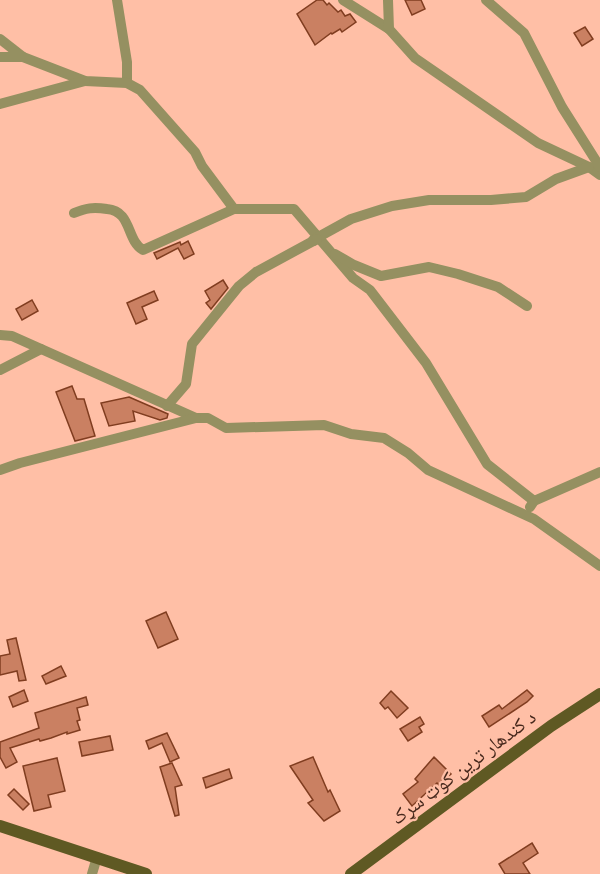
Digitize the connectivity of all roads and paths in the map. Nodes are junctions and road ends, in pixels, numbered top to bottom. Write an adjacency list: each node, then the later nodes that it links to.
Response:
1 (117, 0): 10 (street)
2 (343, 0): 5 (street)
3 (388, 0): 5 (street)
4 (486, 0): 12 (street)
5 (388, 29): 12 (street)
6 (0, 39): 8 (street)
7 (0, 57): 8 (street)
8 (23, 57): 9 (street)
9 (86, 81): 10 (street); 11 (street)
10 (128, 83): 14 (street)
11 (0, 104)
12 (595, 167): 13 (street); 17 (street)
13 (600, 175)
14 (234, 209): 15 (street); 16 (street)
15 (74, 213)
16 (318, 239): 21 (street); 25 (street)
17 (527, 306)
18 (0, 335): 19 (street)
19 (41, 349): 20 (street); 21 (street)
20 (0, 370)
21 (167, 406): 22 (street)
22 (196, 418): 23 (street); 26 (street)
23 (0, 470)
24 (600, 472): 25 (street)
25 (534, 501): 26 (street)
26 (525, 515): 27 (street)
27 (600, 566)
28 (600, 694): 33 (main road, د کندهار ترين کوټ سړک)
29 (0, 826): 30 (main road)
30 (97, 857): 31 (street); 32 (main road)
31 (93, 874)
32 (146, 874)
33 (351, 874)

